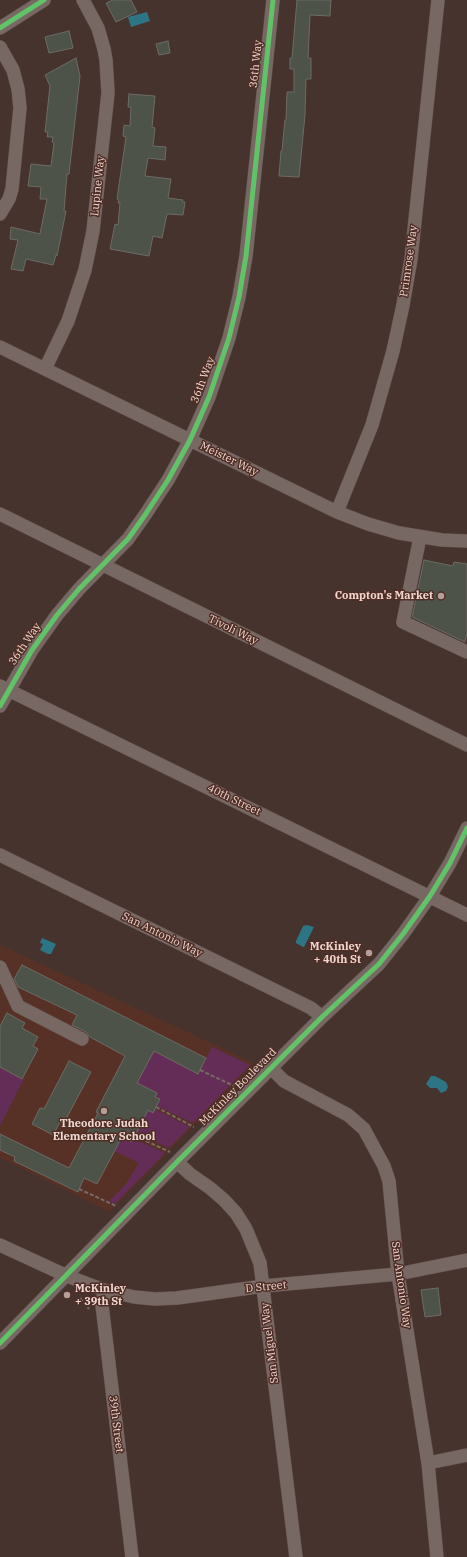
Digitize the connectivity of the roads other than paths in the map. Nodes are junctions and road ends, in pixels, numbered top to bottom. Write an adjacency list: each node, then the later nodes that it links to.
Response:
1 (44, 0): 5 (street)
2 (83, 0): 9 (street, Lupine Way)
3 (273, 0): 10 (street, 36th Way)
4 (438, 0): 11 (street, Primrose Way)
5 (0, 28)
6 (0, 47): 7 (street)
7 (0, 214)
8 (0, 347): 9 (street, Meister Way)
9 (45, 369): 10 (street, Meister Way)
10 (190, 440): 11 (street, Meister Way); 15 (street, 36th Way)
11 (337, 512): 13 (street, Meister Way)
12 (0, 514): 15 (street, Tivoli Way)
13 (420, 537): 14 (street, Meister Way); 16 (street)
14 (467, 541)
15 (103, 566): 17 (street, 36th Way); 19 (street, Tivoli Way)
16 (467, 652)
17 (4, 688): 18 (street, 36th Way); 22 (street, 40th Street)
18 (0, 706)
19 (467, 745)
20 (467, 828): 22 (street, McKinley Boulevard)
21 (0, 855): 25 (street, San Antonio Way)
22 (430, 896): 23 (street, 40th Street); 25 (street, McKinley Boulevard)
23 (467, 915)
24 (0, 967): 26 (street)
25 (322, 1017): 27 (street, McKinley Boulevard)
26 (82, 1039)
27 (271, 1068): 28 (street, McKinley Boulevard); 31 (street, San Antonio Way)
28 (173, 1157): 32 (street, McKinley Boulevard); 33 (street, San Miguel Way)
29 (0, 1245): 32 (street)
30 (467, 1260): 31 (street, D Street)
31 (398, 1274): 33 (street, D Street); 37 (street, San Antonio Way)
32 (67, 1276): 34 (street, D Street); 35 (street, McKinley Boulevard)
33 (264, 1286): 34 (street, D Street); 39 (street, San Miguel Way)
34 (104, 1290): 38 (street, 39th Street)
35 (0, 1344)
36 (467, 1456): 37 (street)
37 (428, 1463): 40 (street, San Antonio Way)
38 (132, 1557)
39 (296, 1557)
40 (437, 1557)

